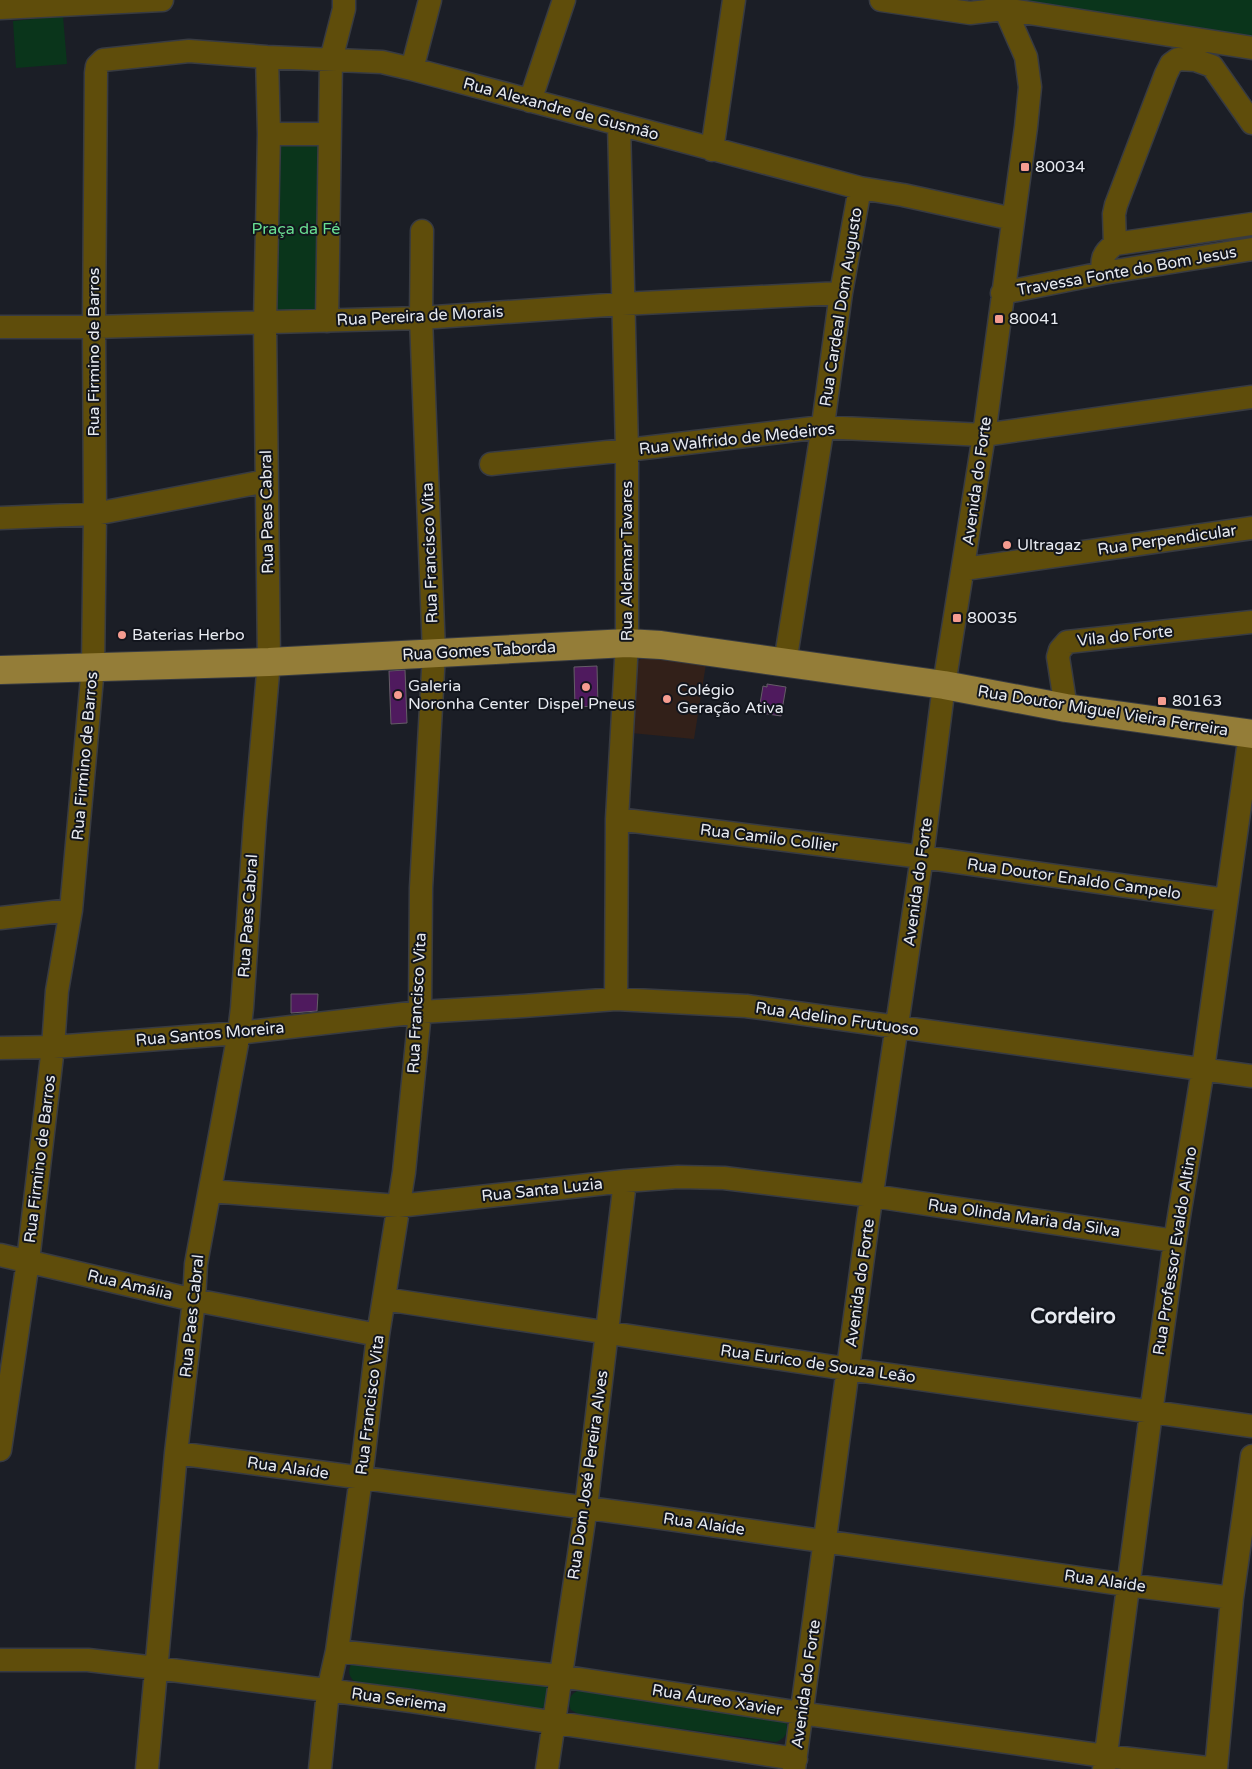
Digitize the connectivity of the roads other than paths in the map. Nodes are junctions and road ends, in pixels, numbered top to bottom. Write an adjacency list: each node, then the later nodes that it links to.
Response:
1 (162, 0): 8 (street)
2 (344, 0): 12 (street)
3 (430, 0): 13 (street)
4 (564, 0): 14 (street)
5 (734, 0): 19 (street)
6 (881, 0): 7 (street)
7 (1002, 5): 9 (street); 21 (street, Avenida do Forte)
8 (0, 8)
9 (1252, 48)
10 (268, 57): 11 (street, Rua Alexandre de Gusmão); 12 (street, Rua Alexandre de Gusmão); 17 (street, Rua Paes Cabral)
11 (103, 60): 34 (street, Rua Firmino de Barros)
12 (331, 60): 13 (street, Rua Alexandre de Gusmão); 18 (street)
13 (412, 69): 14 (street, Rua Alexandre de Gusmão)
14 (530, 101): 16 (street, Rua Alexandre de Gusmão)
15 (1252, 123): 24 (street)
16 (619, 124): 19 (street, Rua Alexandre de Gusmão); 29 (street, Rua Aldemar Tavares)
17 (269, 134): 18 (street); 32 (street, Rua Paes Cabral)
18 (329, 134): 31 (street)
19 (712, 150): 20 (street, Rua Alexandre de Gusmão)
20 (860, 188): 21 (street, Rua Alexandre de Gusmão); 28 (street, Rua Cardeal Dom Augusto)
21 (1013, 219): 27 (street, Avenida do Forte)
22 (1252, 224): 24 (street)
23 (422, 231): 30 (street, Rua Francisco Vita)
24 (1115, 244): 26 (street)
25 (1252, 249): 26 (street, Travessa Fonte do Bom Jesus)
26 (1103, 273): 27 (street, Travessa Fonte do Bom Jesus)
27 (1002, 292): 37 (street, Avenida do Forte)
28 (840, 293): 29 (street, Rua Pereira de Morais); 36 (street, Rua Cardeal Dom Augusto)
29 (622, 304): 30 (street, Rua Pereira de Morais); 38 (street, Rua Aldemar Tavares)
30 (422, 318): 31 (street, Rua Pereira de Morais); 47 (street, Rua Francisco Vita)
31 (327, 321): 32 (street, Rua Pereira de Morais)
32 (265, 323): 34 (street, Rua Pereira de Morais); 40 (street, Rua Paes Cabral)
33 (0, 327): 34 (street, Rua Pereira de Morais)
34 (94, 327): 41 (street, Rua Firmino de Barros)
35 (1252, 397): 37 (street, Rua Walfrido de Medeiros)
36 (822, 428): 37 (street, Rua Walfrido de Medeiros); 38 (street, Rua Walfrido de Medeiros); 49 (street, Rua Cardeal Dom Augusto)
37 (984, 435): 44 (street, Avenida do Forte)
38 (628, 450): 39 (street, Rua Walfrido de Medeiros); 46 (street, Rua Aldemar Tavares)
39 (491, 464)
40 (266, 481): 41 (street); 48 (street, Rua Paes Cabral)
41 (95, 514): 42 (street); 50 (street, Rua Firmino de Barros)
42 (0, 518)
43 (1252, 528): 44 (street, Rua Perpendicular)
44 (964, 569): 52 (street, Avenida do Forte)
45 (1252, 622): 53 (street, Vila do Forte)
46 (627, 643): 47 (main road, Rua Gomes Taborda); 49 (main road, Rua Gomes Taborda); 55 (street, Rua Aldemar Tavares)
47 (434, 653): 48 (main road, Rua Gomes Taborda); 61 (street, Rua Francisco Vita)
48 (269, 662): 50 (main road, Rua Gomes Taborda); 63 (street, Rua Paes Cabral)
49 (785, 663): 52 (main road, Rua Gomes Taborda)
50 (93, 667): 51 (main road, Rua Gomes Taborda); 58 (street, Rua Firmino de Barros)
51 (0, 670)
52 (950, 686): 53 (main road, Rua Doutor Miguel Vieira Ferreira); 56 (street, Avenida do Forte)
53 (1066, 708): 54 (main road, Rua Doutor Miguel Vieira Ferreira)
54 (1251, 734): 57 (street, Rua Professor Evaldo Altino)
55 (617, 819): 56 (street, Rua Camilo Collier); 60 (street, Rua Aldemar Tavares)
56 (922, 857): 57 (street, Rua Doutor Enaldo Campelo); 62 (street, Avenida do Forte)
57 (1226, 900): 66 (street, Rua Professor Evaldo Altino)
58 (71, 910): 59 (street); 64 (street, Rua Firmino de Barros)
59 (0, 918)
60 (616, 998): 61 (street, Rua Adelino Frutuoso); 62 (street, Rua Adelino Frutuoso)
61 (420, 1012): 63 (street, Rua Santos Moreira); 71 (street, Rua Francisco Vita)
62 (898, 1028): 66 (street, Rua Adelino Frutuoso); 70 (street, Avenida do Forte)
63 (239, 1032): 64 (street, Rua Santos Moreira); 69 (street, Rua Paes Cabral)
64 (53, 1047): 65 (street, Rua Santos Moreira); 74 (street, Rua Firmino de Barros)
65 (0, 1048)
66 (1203, 1069): 67 (street, Rua Adelino Frutuoso); 72 (street, Rua Professor Evaldo Altino)
67 (1252, 1076)
68 (625, 1181): 70 (street, Rua Santa Luzia); 71 (street, Rua Santa Luzia); 77 (street, Rua Dom José Pereira Alves)
69 (210, 1191): 71 (street, Rua Santa Luzia); 76 (street, Rua Paes Cabral)
70 (873, 1196): 72 (street, Rua Olinda Maria da Silva); 79 (street, Avenida do Forte)
71 (398, 1206): 75 (street, Rua Francisco Vita)
72 (1175, 1241): 80 (street, Rua Professor Evaldo Altino)
73 (0, 1255): 74 (street, Rua Amália)
74 (28, 1261): 76 (street, Rua Amália); 82 (street, Rua Firmino de Barros)
75 (384, 1299): 77 (street, Rua Eurico de Souza Leão); 78 (street, Rua Francisco Vita)
76 (194, 1300): 78 (street, Rua Amália); 84 (street, Rua Paes Cabral)
77 (607, 1332): 79 (street, Rua Eurico de Souza Leão); 87 (street, Rua Dom José Pereira Alves)
78 (378, 1335): 86 (street, Rua Francisco Vita)
79 (848, 1369): 80 (street, Rua Eurico de Souza Leão); 88 (street, Avenida do Forte)
80 (1151, 1413): 81 (street, Rua Eurico de Souza Leão); 89 (street, Rua Professor Evaldo Altino)
81 (1252, 1426)
82 (2, 1427): 83 (street, Rua Firmino de Barros)
83 (0, 1450)
84 (176, 1454): 86 (street, Rua Alaíde); 93 (street, Rua Paes Cabral)
85 (1252, 1456): 90 (street)
86 (360, 1478): 87 (street, Rua Alaíde); 91 (street, Rua Francisco Vita)
87 (586, 1507): 88 (street, Rua Alaíde); 94 (street, Rua Dom José Pereira Alves)
88 (825, 1541): 89 (street, Rua Alaíde); 96 (street, Avenida do Forte)
89 (1128, 1585): 90 (street, Rua Alaíde); 98 (street, Rua Professor Evaldo Altino)
90 (1232, 1598): 103 (street)
91 (337, 1651): 94 (street, Rua Áureo Xavier); 95 (street, Rua Francisco Vita)
92 (0, 1660): 93 (street, Rua Seriema)
93 (156, 1668): 95 (street, Rua Seriema); 100 (street, Rua Paes Cabral)
94 (560, 1676): 96 (street, Rua Áureo Xavier); 97 (street, Rua Dom José Pereira Alves)
95 (328, 1691): 97 (street, Rua Seriema); 101 (street, Rua Francisco Vita)
96 (802, 1713): 98 (street, Rua Áureo Xavier); 99 (street, Avenida do Forte)
97 (555, 1722): 99 (street, Rua Seriema); 102 (street, Rua Dom José Pereira Alves)
98 (1104, 1763): 103 (street, Rua Áureo Xavier)
99 (795, 1764)
100 (147, 1769)
101 (320, 1769)
102 (547, 1769)
103 (1216, 1769)

